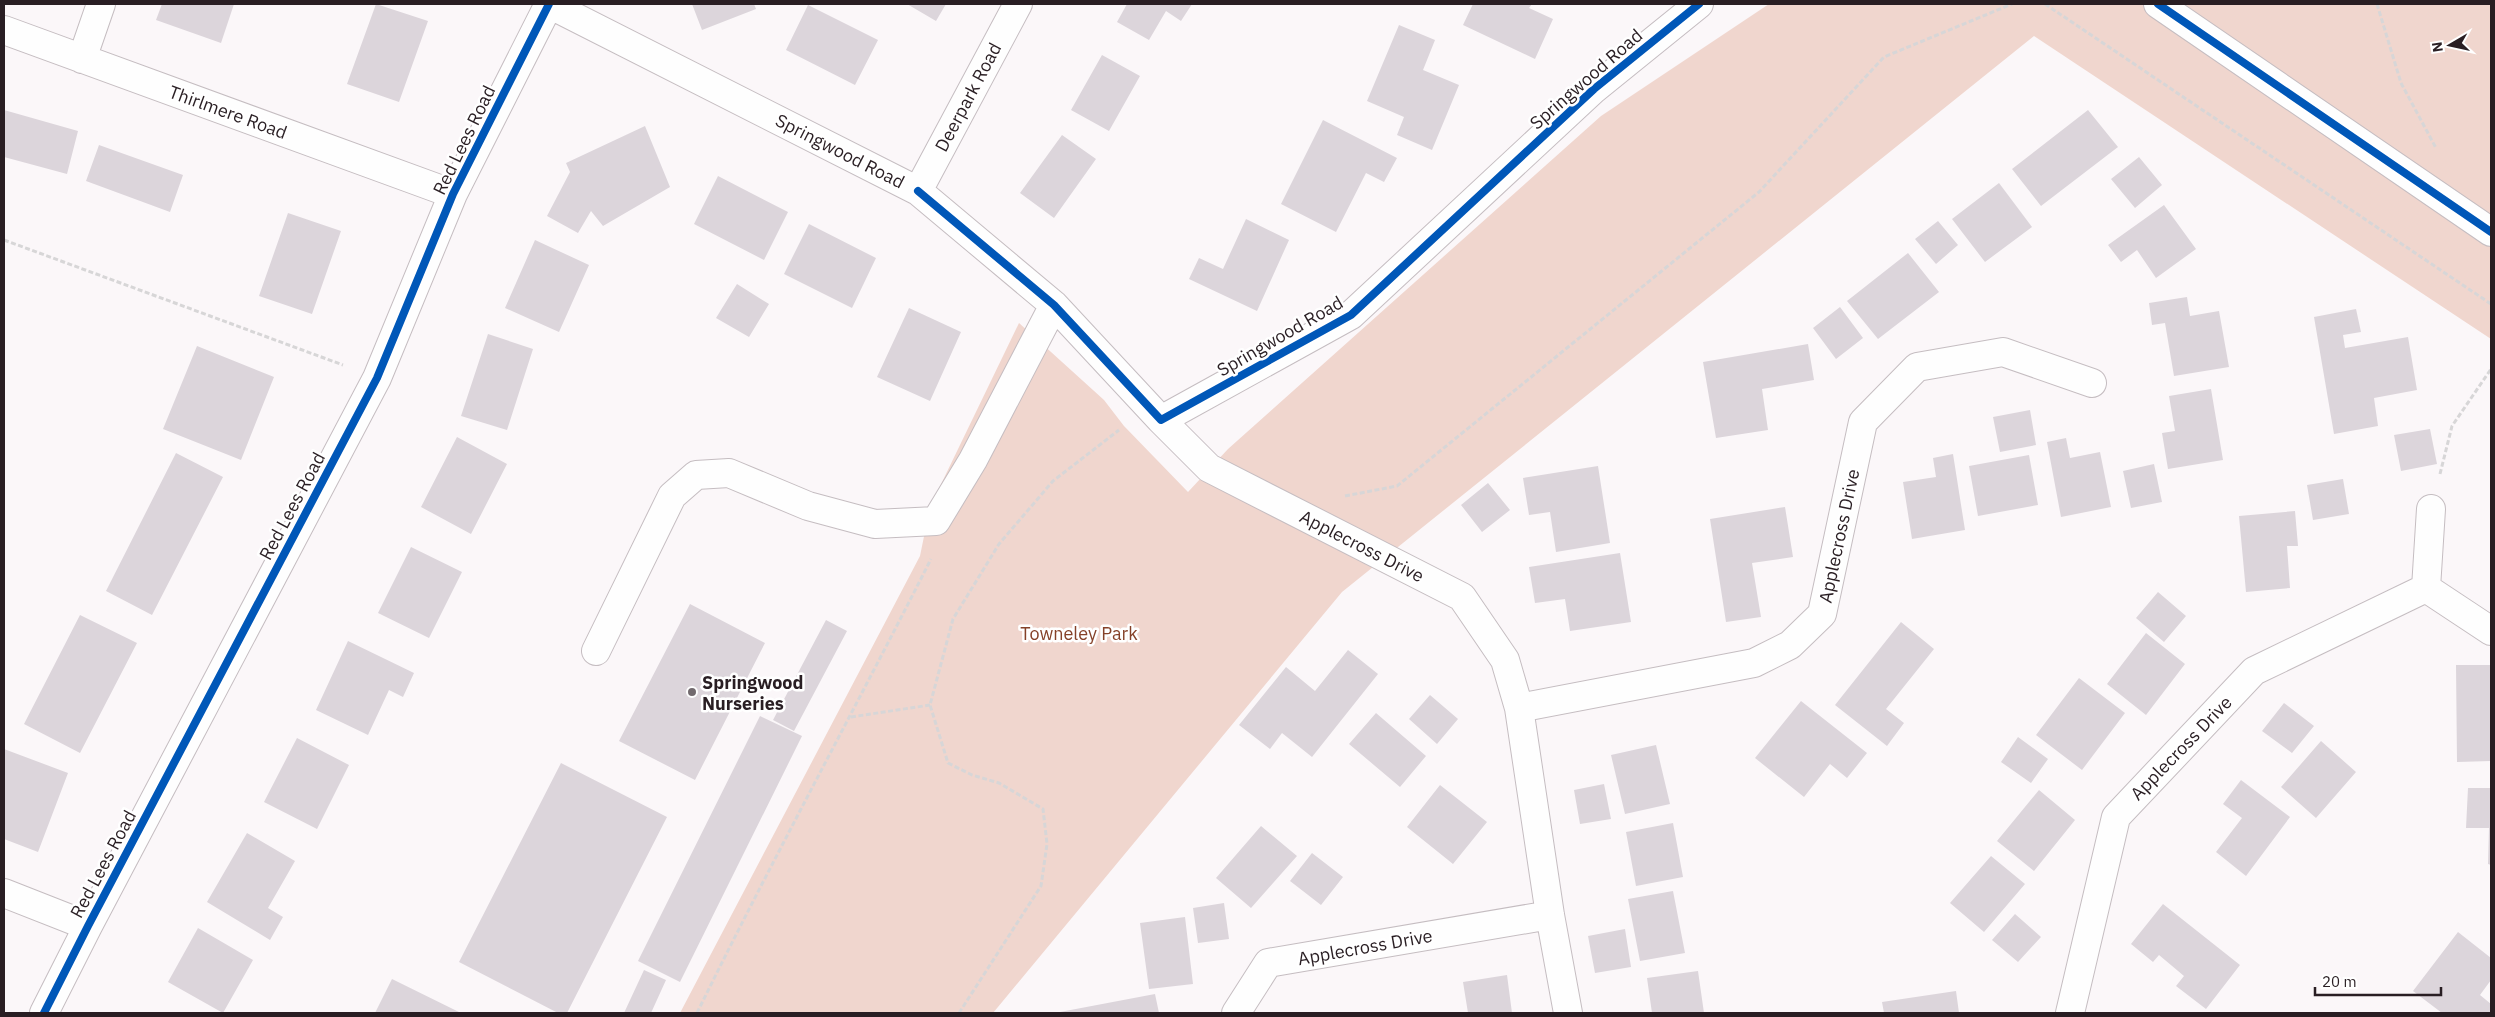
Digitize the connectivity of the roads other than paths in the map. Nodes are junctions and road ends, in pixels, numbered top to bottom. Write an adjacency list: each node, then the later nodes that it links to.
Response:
1 (101, 4): 7 (street)
2 (549, 4): 8 (street, Springwood Road); 9 (street, Red Lees Road)
3 (1018, 4): 8 (street, Deerpark Road)
4 (1699, 4): 13 (street, Springwood Road)
5 (2158, 4): 10 (street)
6 (4, 30): 7 (street, Thirlmere Road)
7 (82, 59): 9 (street, Thirlmere Road)
8 (918, 191): 11 (street, Springwood Road)
9 (453, 194): 21 (street, Red Lees Road)
10 (2491, 232)
11 (1054, 305): 13 (street, Springwood Road); 17 (street)
12 (2092, 383): 18 (street, Applecross Drive)
13 (1154, 411): 18 (street, Applecross Drive)
14 (2431, 509): 15 (street)
15 (2426, 588): 16 (street); 25 (street, Applecross Drive)
16 (2491, 631)
17 (596, 650)
18 (1519, 708): 20 (street, Applecross Drive)
19 (4, 893): 21 (street)
20 (1550, 915): 23 (street, Applecross Drive); 24 (street, Applecross Drive)
21 (88, 926): 22 (street, Red Lees Road)
22 (44, 1013)
23 (1236, 1013)
24 (1568, 1013)
25 (2070, 1013)

